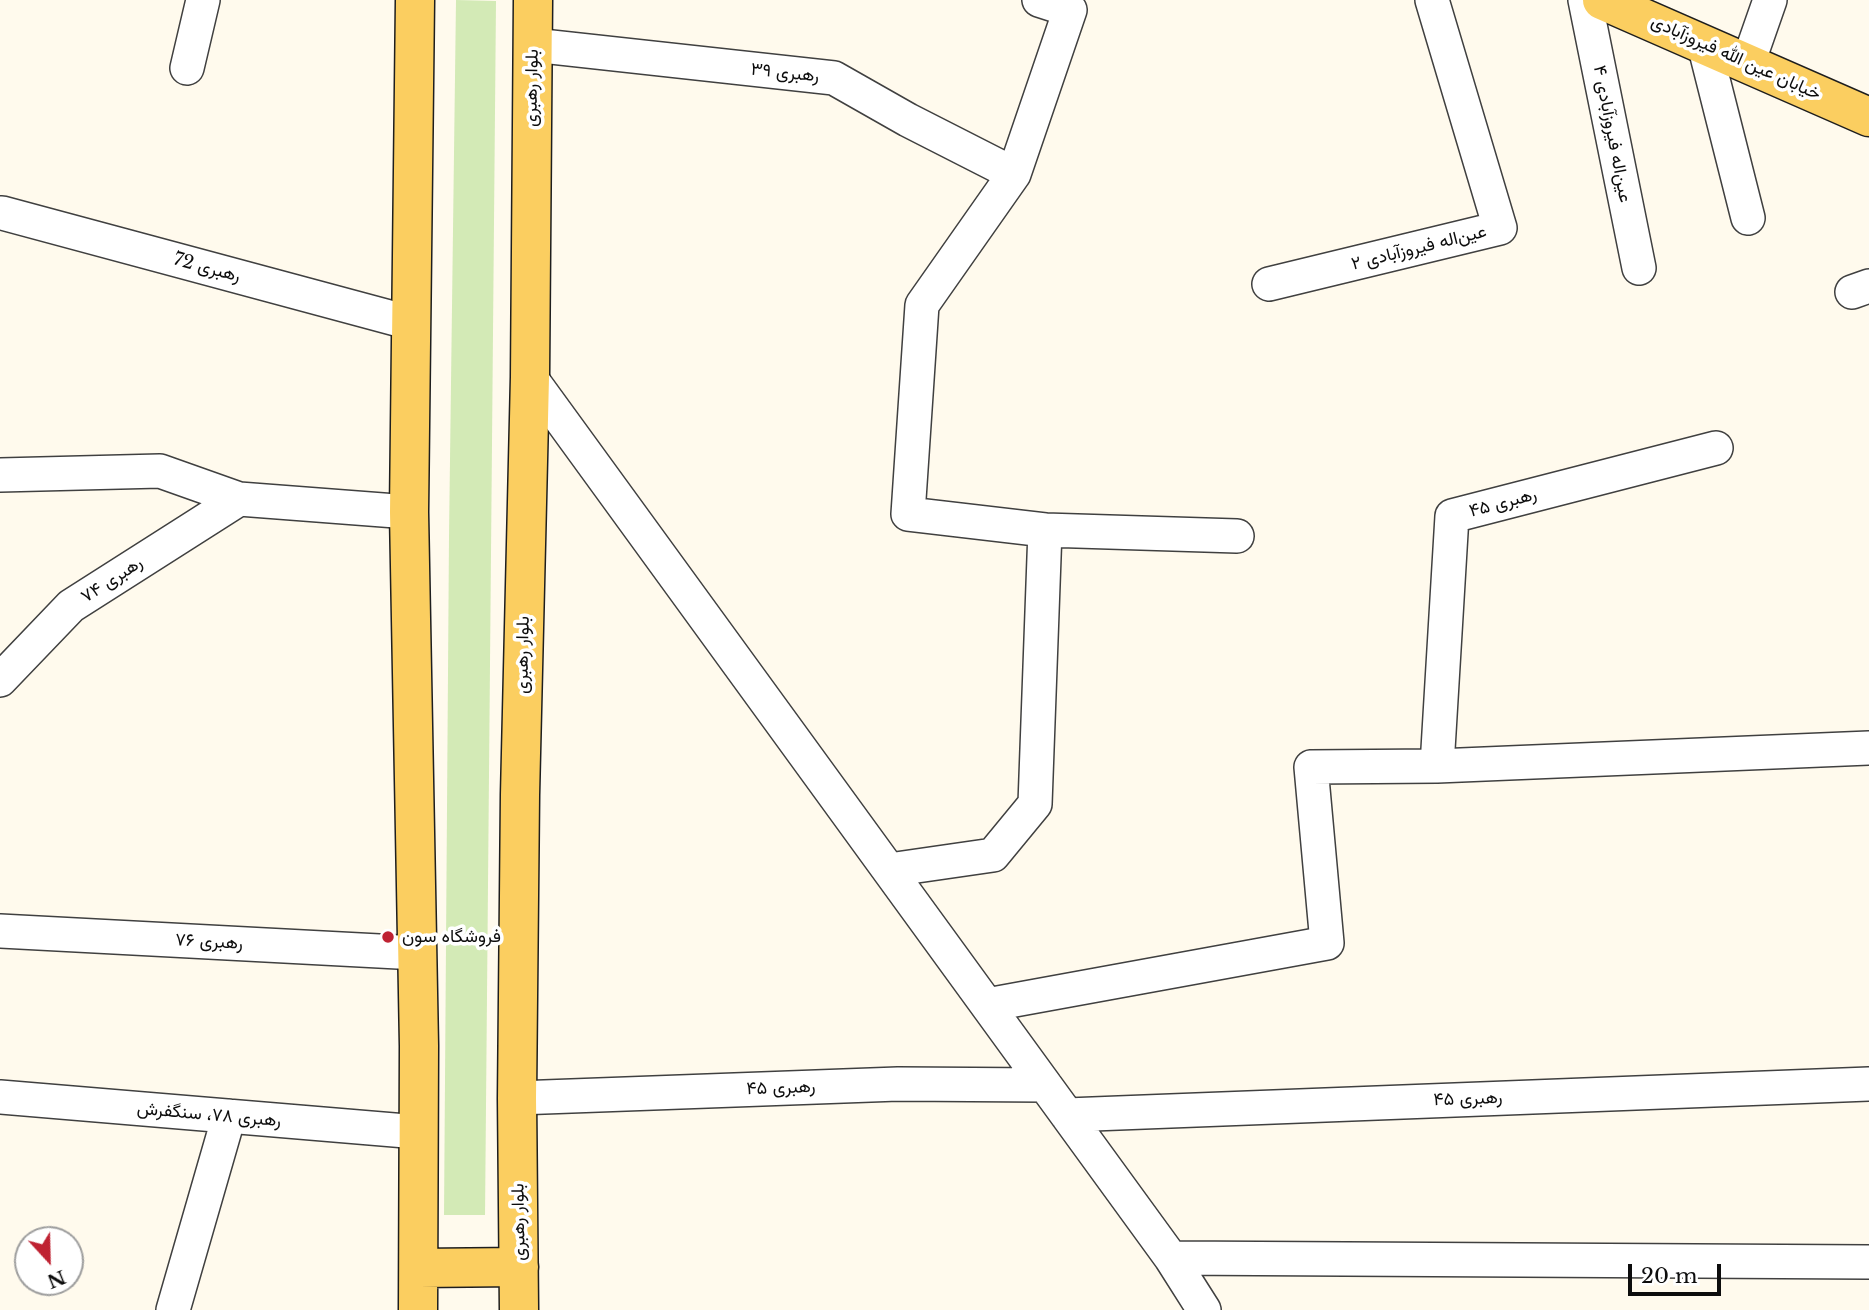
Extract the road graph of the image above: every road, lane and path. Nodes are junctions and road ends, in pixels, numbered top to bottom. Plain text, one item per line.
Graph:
1 (203, 0) edge
2 (415, 0) edge
3 (533, 0) edge
4 (1039, 0) edge
5 (1432, 0) edge
6 (1585, 0) edge
7 (1602, 0) edge
8 (1770, 0) edge
9 (1704, 44) junction
10 (533, 45) junction
11 (1748, 63) junction
12 (187, 68) dead end
13 (1869, 117) edge
14 (1014, 174) junction
15 (2, 213) dead end
16 (1748, 218) dead end
17 (1639, 268) dead end
18 (1269, 284) dead end
19 (411, 323) junction
20 (530, 377) junction
21 (1716, 448) dead end
22 (0, 475) edge
23 (239, 499) junction
24 (409, 512) junction
25 (1045, 530) junction
26 (1237, 536) dead end
27 (0, 680) edge
28 (1869, 748) edge
29 (1437, 766) junction
30 (889, 870) junction
31 (0, 931) edge
32 (417, 953) junction
33 (987, 1005) junction
34 (1869, 1084) edge
35 (1045, 1085) junction
36 (0, 1097) edge
37 (517, 1098) junction
38 (1067, 1115) junction
39 (229, 1116) junction
40 (418, 1132) junction
41 (1171, 1258) junction
42 (1869, 1262) edge
43 (519, 1267) junction
44 (419, 1268) junction
45 (173, 1310) edge
46 (418, 1310) edge
47 (519, 1310) edge
48 (1204, 1310) edge

1 - 12 street
2 - 19 main road
3 - 10 main road, بلوار رهبری
4 - 14 street
5 - 18 street, عین‌اله فیروزآبادی ۲
6 - 17 street, عین‌اله فیروزآبادی ۴
7 - 9 main road, خیابان عین الله فیروزآبادی
8 - 11 street
9 - 11 main road, خیابان عین الله فیروزآبادی
9 - 16 street
10 - 14 street, رهبری ۳۹
10 - 20 main road, بلوار رهبری
11 - 13 main road, خیابان عین الله فیروزآبادی
14 - 25 street
15 - 19 street, رهبری 72
19 - 24 main road
20 - 30 street
20 - 37 main road, بلوار رهبری
21 - 29 street, رهبری ۴۵
22 - 23 street
23 - 24 street
23 - 27 street, رهبری ۷۴
24 - 32 main road
25 - 26 street
25 - 30 street
28 - 29 street
29 - 33 street
30 - 33 street
31 - 32 street, رهبری ۷۶
32 - 40 main road
33 - 35 street
34 - 38 street, رهبری ۴۵
35 - 37 street, رهبری ۴۵
35 - 38 street
36 - 39 street, رهبری ۷۸، سنگفرش
37 - 43 main road, بلوار رهبری
38 - 41 street
39 - 40 street, رهبری ۷۸، سنگفرش
39 - 45 street
40 - 44 main road
41 - 42 street
41 - 48 street
43 - 44 main road
43 - 47 main road, بلوار رهبری
44 - 46 main road

